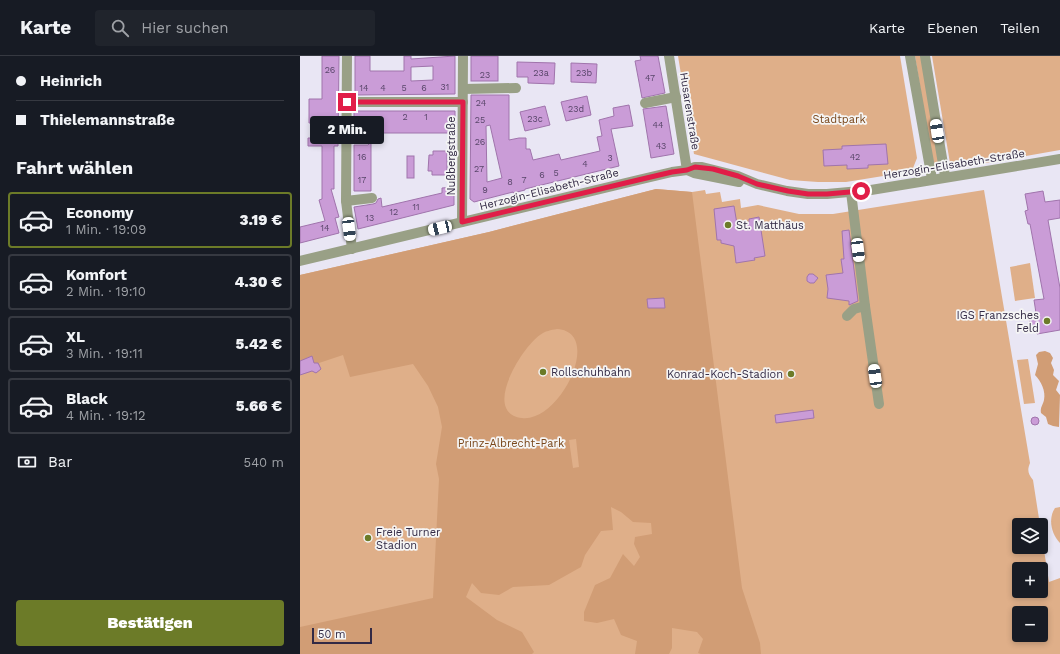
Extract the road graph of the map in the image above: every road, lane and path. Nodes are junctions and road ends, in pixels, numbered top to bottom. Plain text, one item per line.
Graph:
1 (347, 56) edge
2 (463, 56) edge
3 (669, 56) edge
4 (910, 56) edge
5 (925, 56) edge
6 (516, 88) dead end
7 (463, 89) junction
8 (676, 97) junction
9 (347, 102) junction
10 (463, 102) junction
11 (645, 103) dead end
12 (346, 138) junction
13 (365, 139) dead end
14 (1060, 159) edge
15 (687, 170) junction
16 (945, 176) junction
17 (932, 179) junction
18 (851, 192) junction
19 (372, 198) dead end
20 (346, 201) junction
21 (462, 222) junction
22 (352, 249) junction
23 (300, 261) edge
24 (865, 306) junction
25 (847, 316) dead end
26 (879, 404) dead end

1 - 9 street
2 - 7 street, Nußbergstraße
3 - 8 street, Husarenstraße
4 - 17 street
5 - 16 street
6 - 7 street
7 - 10 street, Nußbergstraße
8 - 11 street
8 - 15 street, Husarenstraße
9 - 10 street
9 - 12 street
10 - 21 street, Nußbergstraße
12 - 13 street
12 - 20 street
14 - 16 street, Herzogin-Elisabeth-Straße
15 - 18 street, Herzogin-Elisabeth-Straße
15 - 21 street, Herzogin-Elisabeth-Straße
16 - 17 street, Herzogin-Elisabeth-Straße
17 - 18 street, Herzogin-Elisabeth-Straße
18 - 24 street
19 - 20 street
20 - 22 street
21 - 22 street, Herzogin-Elisabeth-Straße
22 - 23 street, Herzogin-Elisabeth-Straße
24 - 25 street
24 - 26 street

